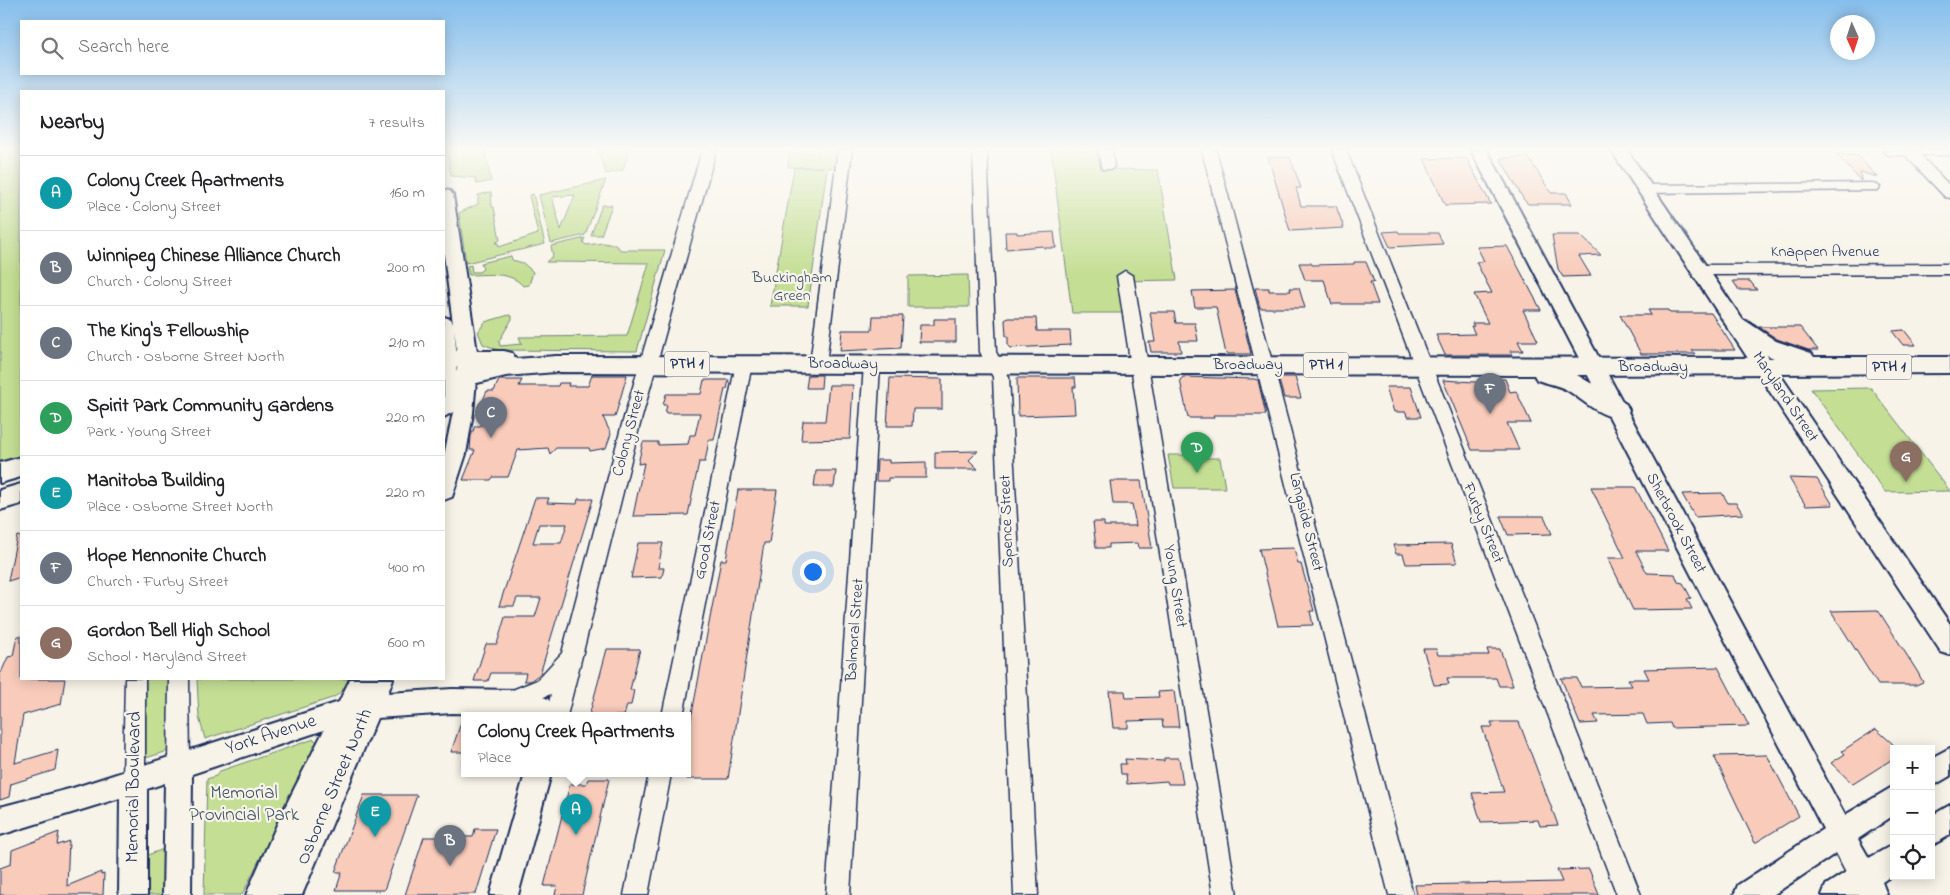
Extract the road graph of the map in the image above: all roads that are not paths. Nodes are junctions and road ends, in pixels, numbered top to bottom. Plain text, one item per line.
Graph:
1 (696, 192) edge
2 (840, 192) edge
3 (982, 192) edge
4 (1220, 192) edge
5 (1355, 192) edge
6 (1501, 192) edge
7 (1648, 192) edge
8 (445, 214) edge
9 (1950, 269) edge
10 (1700, 270) junction
11 (1125, 276) dead end
12 (1738, 327) junction
13 (445, 329) edge
14 (648, 364) junction
15 (744, 364) junction
16 (818, 364) junction
17 (872, 365) junction
18 (995, 365) junction
19 (1139, 365) junction
20 (1266, 365) junction
21 (1422, 366) junction
22 (1513, 366) junction
23 (1764, 366) junction
24 (1594, 367) junction
25 (1837, 367) junction
26 (1947, 367) edge
27 (453, 369) edge
28 (445, 405) edge
29 (1617, 410) junction
30 (20, 467) edge
31 (0, 473) edge
32 (445, 487) edge
33 (20, 494) edge
34 (0, 500) edge
35 (1950, 644) edge
36 (571, 653) junction
37 (135, 680) edge
38 (179, 680) edge
39 (363, 680) edge
40 (380, 680) edge
41 (508, 702) junction
42 (359, 708) junction
43 (542, 712) edge
44 (557, 712) edge
45 (673, 712) edge
46 (1950, 762) edge
47 (179, 766) junction
48 (1935, 771) edge
49 (537, 777) edge
50 (659, 777) edge
51 (134, 781) junction
52 (1890, 802) edge
53 (1950, 819) edge
54 (0, 821) edge
55 (1935, 829) edge
56 (1840, 834) junction
57 (1890, 862) edge
58 (1868, 886) edge
59 (133, 895) edge
60 (177, 895) edge
61 (260, 895) edge
62 (288, 895) edge
63 (504, 895) edge
64 (636, 895) edge
65 (838, 895) edge
66 (1026, 895) edge
67 (1226, 895) edge
68 (1401, 895) edge
69 (1629, 895) edge
70 (1748, 895) edge
71 (1836, 895) edge

1 - 14 street, Colony Street
2 - 16 street
3 - 18 street, Spence Street
4 - 20 street, Langside Street
5 - 21 street, Furby Street
6 - 24 main road, Sherbrook Street
7 - 10 main road, Maryland Street
8 - 27 main road
9 - 10 street, Knappen Avenue
10 - 12 main road, Maryland Street
11 - 19 street, Young Street
12 - 23 main road, Maryland Street
12 - 25 highway
13 - 27 main road
14 - 15 highway, Broadway / PTH 1
14 - 27 highway, Broadway / PTH 1
14 - 36 street, Colony Street
15 - 16 highway, Broadway / PTH 1
15 - 45 street, Good Street
16 - 17 highway, Broadway / PTH 1
17 - 18 highway, Broadway / PTH 1
17 - 65 street, Balmoral Street
18 - 19 highway, Broadway / PTH 1
18 - 66 street, Spence Street
19 - 20 highway, Broadway / PTH 1
19 - 67 street, Young Street
20 - 21 highway, Broadway / PTH 1
20 - 68 street, Langside Street
21 - 22 highway, Broadway / PTH 1
21 - 69 street, Furby Street
22 - 24 highway, Broadway / PTH 1
22 - 29 highway
23 - 24 highway, Broadway / PTH 1
23 - 25 highway, Broadway / PTH 1
23 - 35 main road, Maryland Street
24 - 29 main road, Sherbrook Street
25 - 26 highway, Broadway / PTH 1
27 - 28 main road
27 - 32 main road
29 - 56 main road, Sherbrook Street
30 - 31 highway
33 - 34 highway
36 - 41 street
36 - 44 street, Colony Street
37 - 51 street, Memorial Boulevard
38 - 47 street
39 - 42 main road, Osborne Street North
40 - 42 main road, Osborne Street North
41 - 42 main road, York Avenue
41 - 43 main road, York Avenue
42 - 47 main road, York Avenue
42 - 61 main road, Osborne Street North
42 - 62 main road, Osborne Street North
46 - 48 main road
47 - 51 main road, York Avenue
47 - 60 main road
49 - 63 main road
50 - 64 street
51 - 54 main road, York Avenue
51 - 59 main road, Memorial Boulevard
52 - 56 main road
53 - 55 main road
56 - 58 main road, Sherbrook Street
56 - 70 main road
57 - 58 main road
58 - 71 main road

